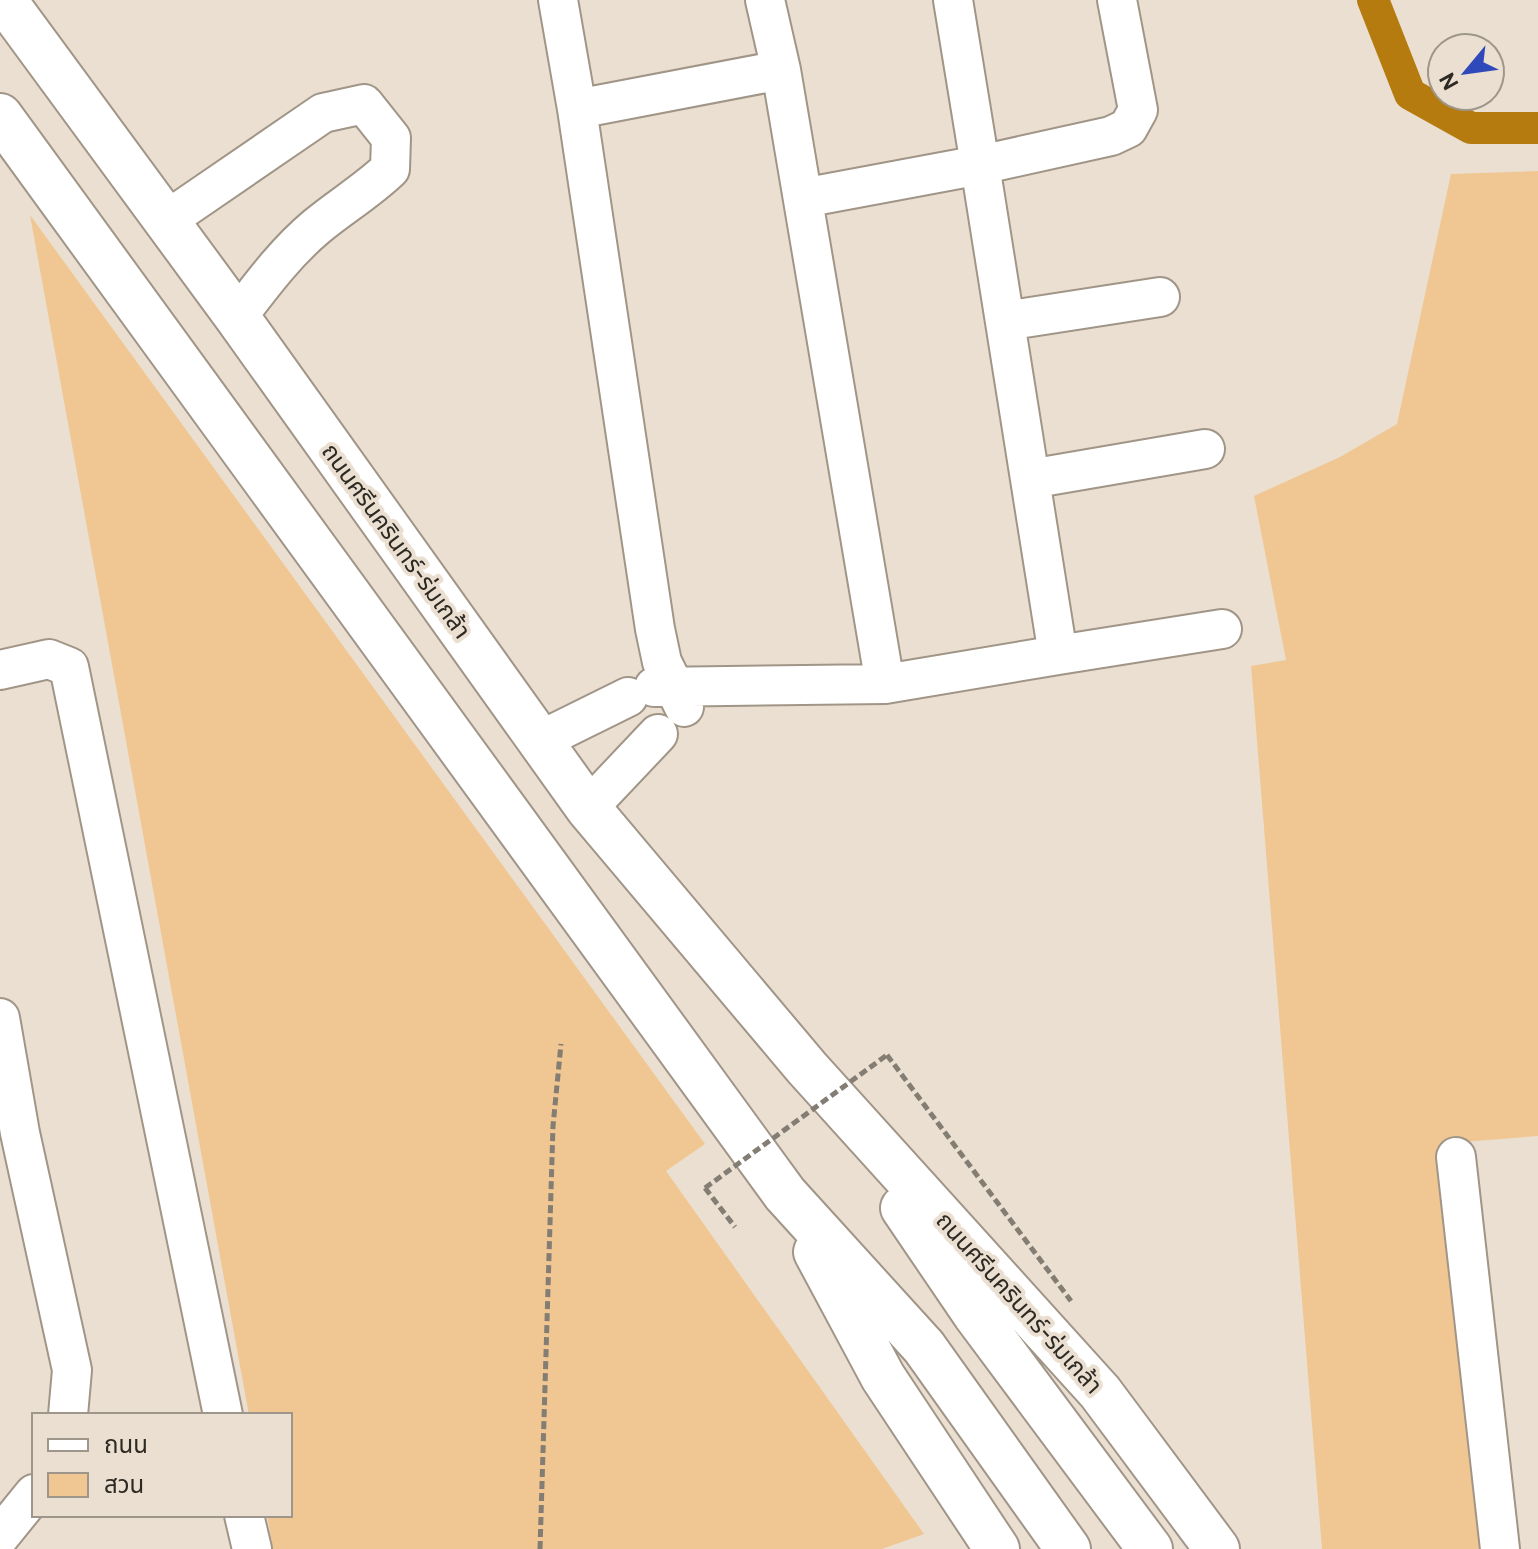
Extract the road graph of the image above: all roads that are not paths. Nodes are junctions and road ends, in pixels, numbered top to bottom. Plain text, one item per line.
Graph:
1 (4, 0) edge
2 (558, 0) edge
3 (765, 0) edge
4 (953, 0) edge
5 (1117, 0) edge
6 (781, 70) junction
7 (577, 109) junction
8 (7, 141) edge
9 (980, 165) junction
10 (803, 198) junction
11 (164, 222) junction
12 (1160, 297) dead end
13 (237, 317) junction
14 (1005, 321) junction
15 (1205, 449) dead end
16 (1030, 479) junction
17 (1222, 629) dead end
18 (1058, 655) junction
19 (0, 670) edge
20 (885, 684) junction
21 (669, 703) junction
22 (539, 741) junction
23 (588, 808) junction
24 (0, 1018) edge
25 (807, 1068) junction
26 (1456, 1157) dead end
27 (785, 1194) junction
28 (68, 1413) edge
29 (223, 1413) edge
30 (32, 1496) edge
31 (244, 1517) edge
32 (0, 1536) edge
33 (252, 1549) edge
34 (997, 1549) edge
35 (1068, 1549) edge
36 (1150, 1549) edge
37 (1217, 1549) edge
38 (1500, 1549) edge

1 - 11 main road, ถนนศรีนครินทร์-ร่มเกล้า
2 - 7 street
3 - 6 street
4 - 9 street
5 - 9 street
6 - 7 street
6 - 10 street
7 - 21 street
8 - 27 main road
9 - 10 street
9 - 14 street
10 - 20 street
11 - 13 main road, ถนนศรีนครินทร์-ร่มเกล้า
11 - 13 street
12 - 14 street
13 - 22 main road, ถนนศรีนครินทร์-ร่มเกล้า
14 - 16 street
15 - 16 street
16 - 18 street
17 - 18 street
18 - 20 street
19 - 29 street
20 - 21 street
21 - 22 street
21 - 23 street
22 - 23 main road, ถนนศรีนครินทร์-ร่มเกล้า
23 - 25 main road, ถนนศรีนครินทร์-ร่มเกล้า
24 - 28 street
25 - 36 main road, ถนนศรีนครินทร์-ร่มเกล้า
25 - 37 main road, ถนนศรีนครินทร์-ร่มเกล้า
26 - 38 street
27 - 34 main road
27 - 35 main road
30 - 32 street
31 - 33 street

